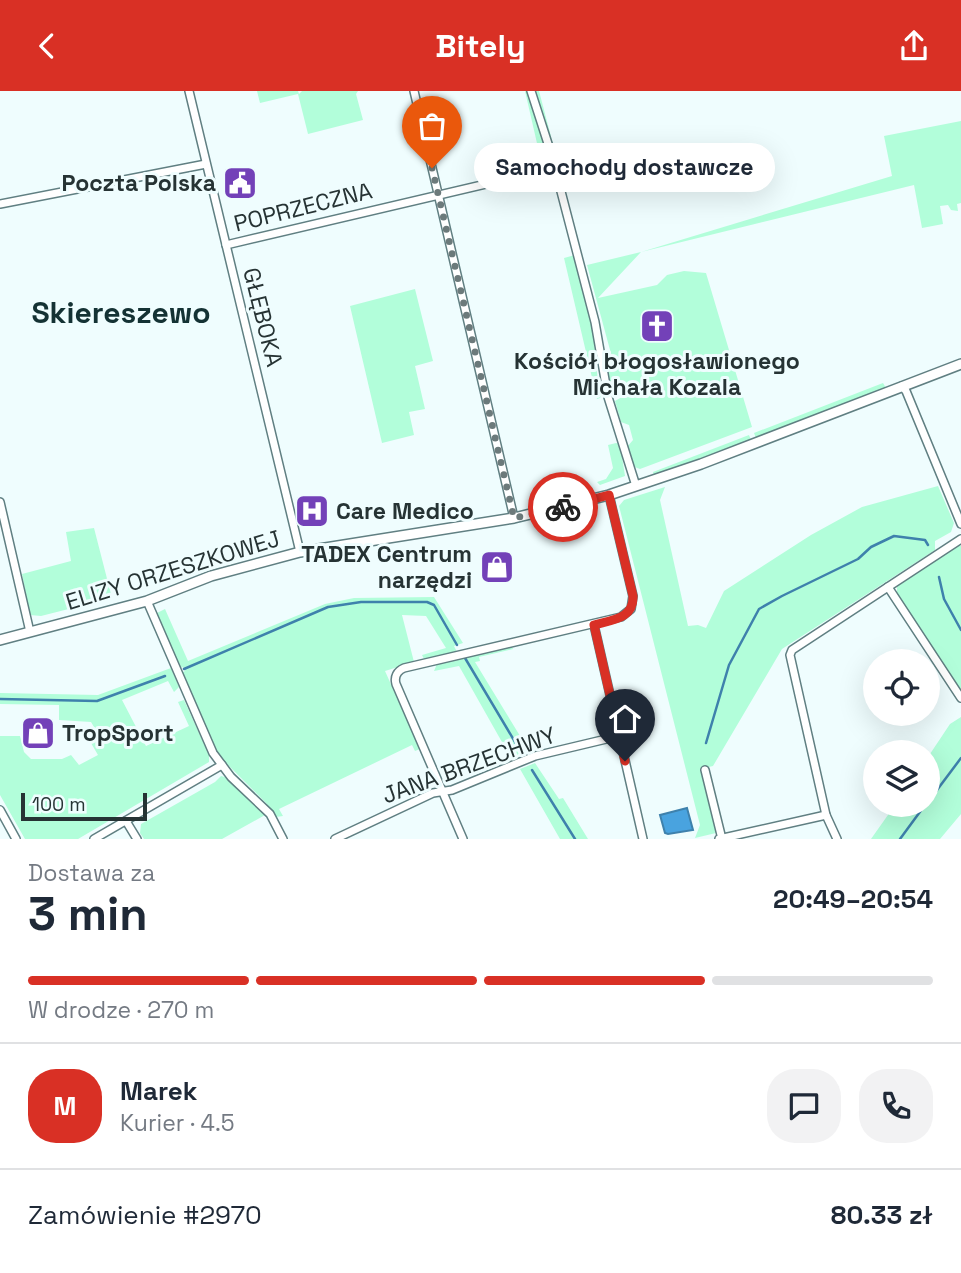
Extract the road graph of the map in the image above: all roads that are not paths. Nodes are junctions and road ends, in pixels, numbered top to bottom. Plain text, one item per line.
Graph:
1 (189, 91) edge
2 (414, 91) edge
3 (531, 91) edge
4 (206, 164) junction
5 (554, 167) junction
6 (438, 194) junction
7 (0, 204) edge
8 (226, 245) junction
9 (961, 364) edge
10 (902, 386) junction
11 (636, 486) junction
12 (609, 495) junction
13 (0, 502) edge
14 (514, 518) junction
15 (961, 524) edge
16 (961, 539) edge
17 (10, 544) junction
18 (0, 546) edge
19 (300, 552) junction
20 (888, 587) junction
21 (147, 601) junction
22 (594, 625) junction
23 (30, 632) junction
24 (0, 641) edge
25 (961, 698) edge
26 (619, 736) junction
27 (222, 765) junction
28 (705, 770) dead end
29 (442, 792) junction
30 (0, 810) edge
31 (826, 815) junction
32 (126, 821) junction
33 (16, 839) edge
34 (94, 839) edge
35 (136, 839) edge
36 (283, 839) edge
37 (335, 839) edge
38 (463, 839) edge
39 (643, 839) edge
40 (721, 839) edge
41 (837, 839) edge

1 - 4 street, GŁĘBOKA
2 - 6 street
3 - 5 street
4 - 7 street
4 - 8 street, GŁĘBOKA
5 - 6 street, POPRZECZNA
5 - 11 street
6 - 8 street, POPRZECZNA
6 - 14 street
8 - 19 street, GŁĘBOKA
9 - 10 street, ELIZY ORZESZKOWEJ
10 - 11 street, ELIZY ORZESZKOWEJ
10 - 15 street
11 - 12 street, ELIZY ORZESZKOWEJ
12 - 14 street, ELIZY ORZESZKOWEJ
12 - 22 street
13 - 17 street
14 - 19 street, ELIZY ORZESZKOWEJ
16 - 20 street
17 - 18 street
17 - 23 street
19 - 21 street, ELIZY ORZESZKOWEJ
20 - 25 street
20 - 31 street
21 - 23 street, ELIZY ORZESZKOWEJ
21 - 27 street
22 - 26 street
22 - 29 street
23 - 24 street, ELIZY ORZESZKOWEJ
26 - 29 street, JANA BRZECHWY
26 - 39 street
27 - 32 street
27 - 36 street
28 - 40 street
29 - 37 street, JANA BRZECHWY
29 - 38 street
30 - 33 street
31 - 40 street
31 - 41 street
32 - 34 street
32 - 35 street

